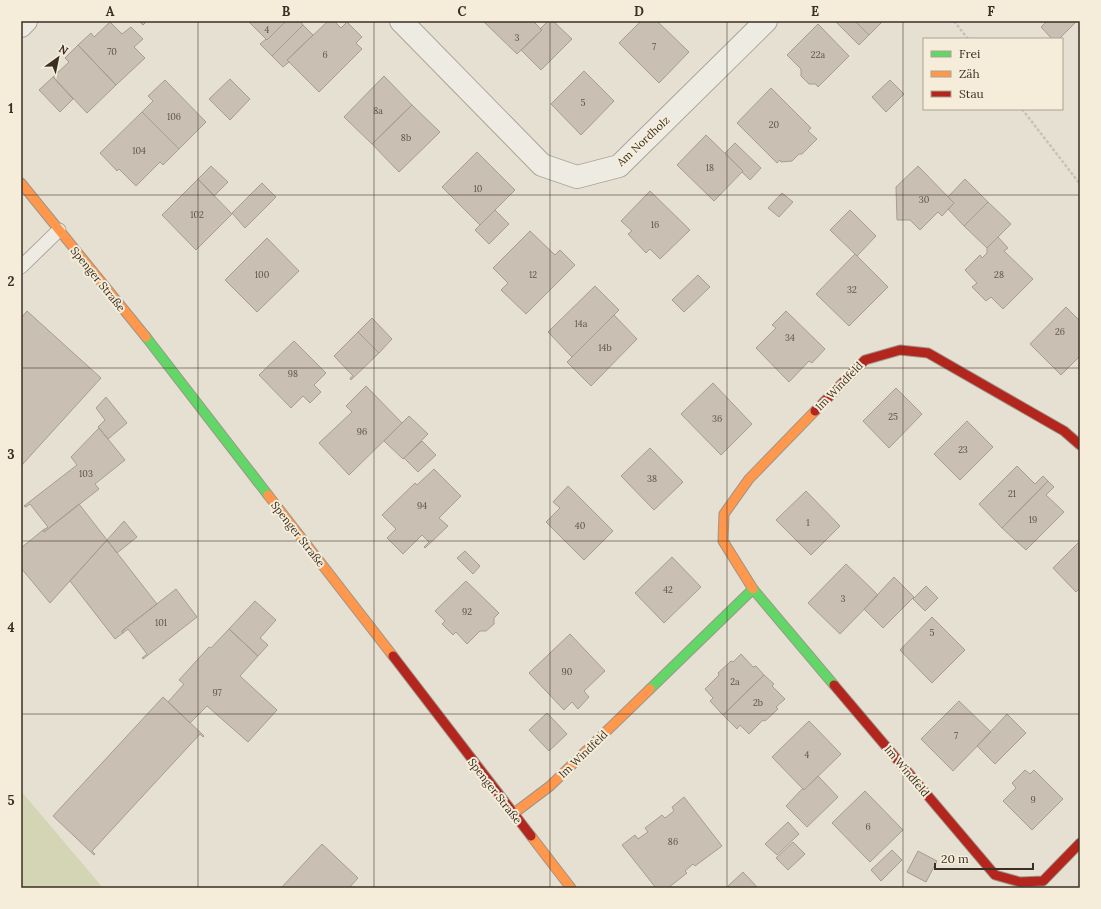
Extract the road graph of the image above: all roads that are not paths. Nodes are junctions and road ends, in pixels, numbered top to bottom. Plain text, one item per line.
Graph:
1 (26, 21) edge
2 (401, 21) edge
3 (766, 21) edge
4 (21, 26) edge
5 (21, 183) edge
6 (59, 230) junction
7 (21, 267) edge
8 (1080, 445) edge
9 (753, 589) junction
10 (513, 814) junction
11 (1080, 843) edge
12 (571, 888) edge

1 - 4 street
2 - 3 street, Am Nordholz
5 - 6 street, Spenger Straße
6 - 7 lane
6 - 10 street, Spenger Straße
8 - 9 street, Im Windfeld
9 - 10 street, Im Windfeld
9 - 11 street, Im Windfeld
10 - 12 street, Spenger Straße

